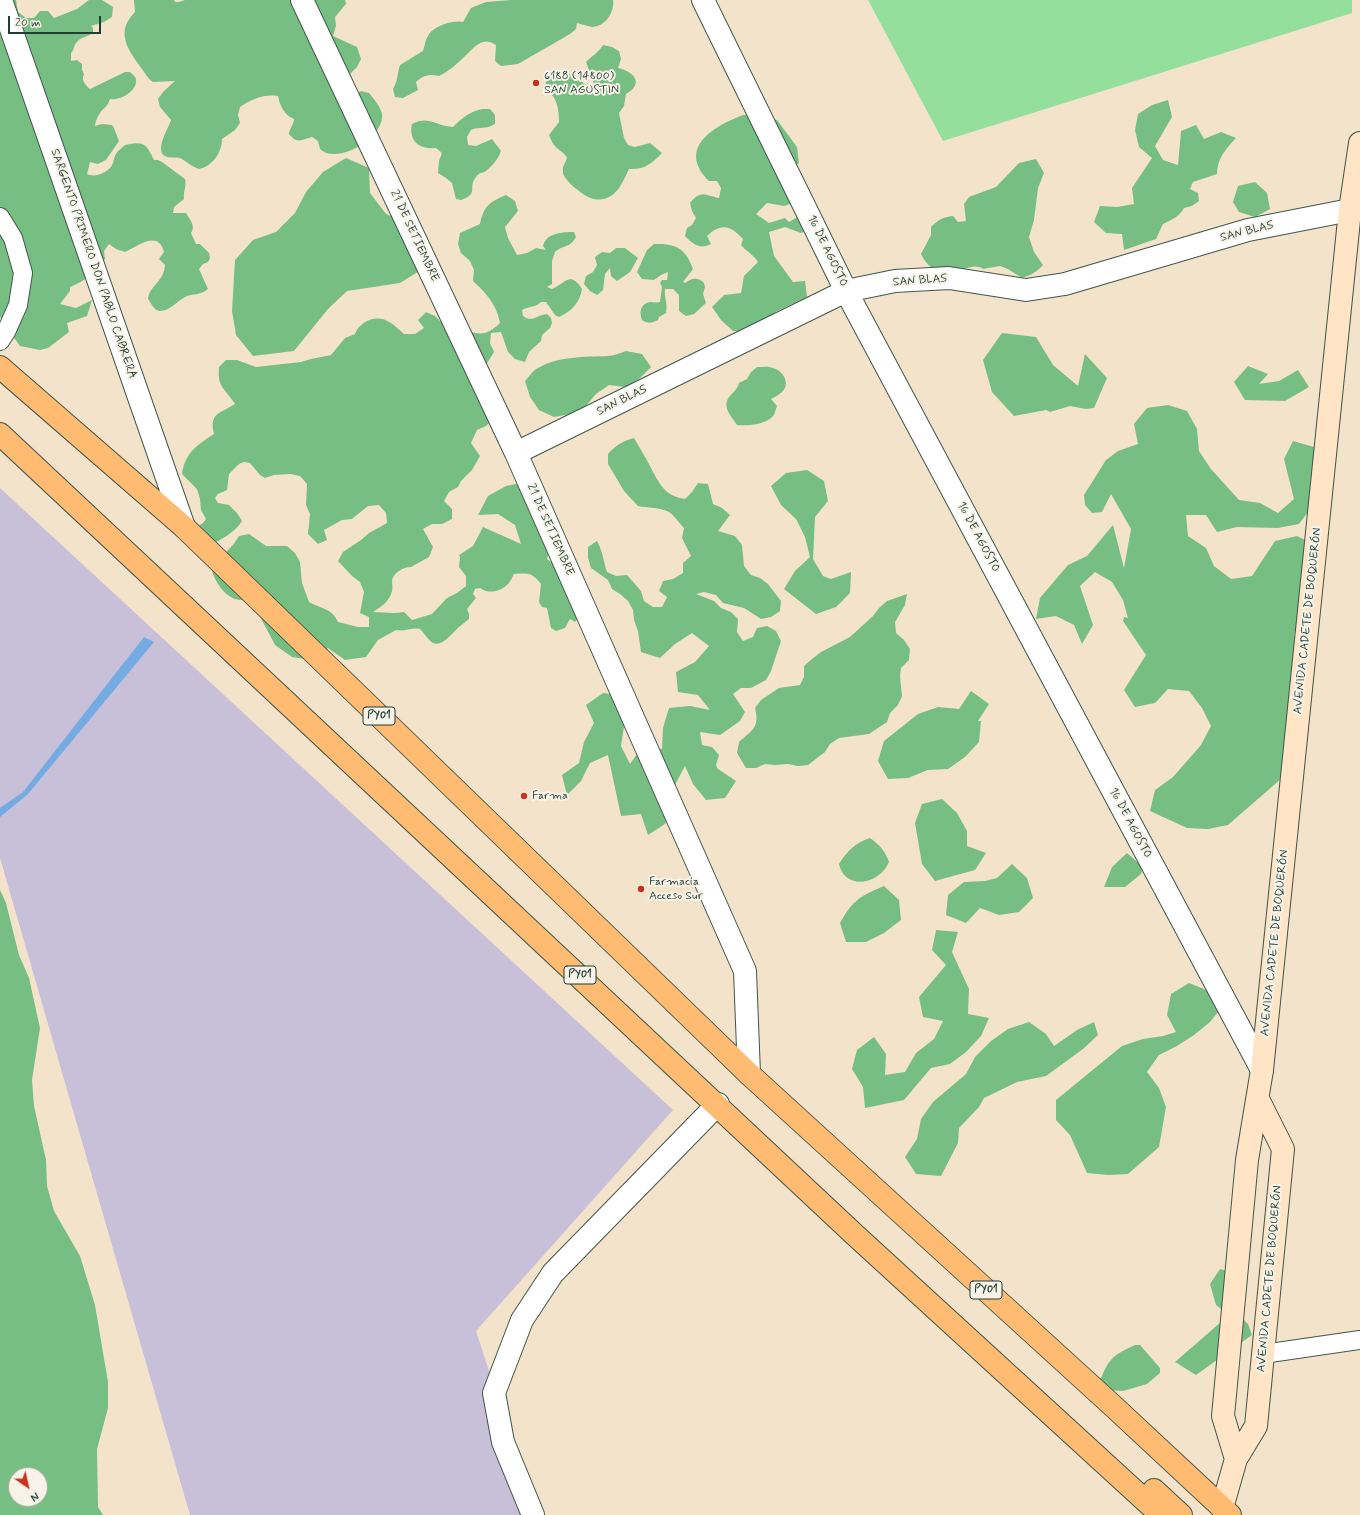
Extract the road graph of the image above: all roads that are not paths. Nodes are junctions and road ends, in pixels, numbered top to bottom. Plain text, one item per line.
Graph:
1 (1, 0) edge
2 (302, 0) edge
3 (703, 0) edge
4 (1360, 143) edge
5 (1350, 210) junction
6 (0, 218) edge
7 (846, 291) junction
8 (0, 341) edge
9 (0, 367) edge
10 (0, 434) edge
11 (516, 453) junction
12 (184, 527) junction
13 (1262, 1070) junction
14 (749, 1074) junction
15 (1258, 1099) junction
16 (718, 1104) junction
17 (856, 1235) junction
18 (1360, 1340) edge
19 (1263, 1354) junction
20 (1236, 1459) junction
21 (1222, 1513) edge
22 (533, 1515) edge
23 (1161, 1515) edge
24 (1181, 1515) edge

1 - 12 street, SARGENTO PRIMERO DON PABLO CABRERA
2 - 11 street, 21 DE SETIEMBRE
3 - 7 street, 16 DE AGOSTO
4 - 5 main road, AVENIDA CADETE DE BOQUERÓN
5 - 7 street, SAN BLAS
5 - 13 main road, AVENIDA CADETE DE BOQUERÓN
6 - 8 lane
7 - 11 street, SAN BLAS
7 - 13 street, 16 DE AGOSTO
9 - 12 highway, PY01
10 - 16 highway, PY01
11 - 14 street, 21 DE SETIEMBRE
12 - 14 highway, PY01
13 - 15 main road, AVENIDA CADETE DE BOQUERÓN
14 - 21 highway, PY01
15 - 19 main road, AVENIDA CADETE DE BOQUERÓN
15 - 20 main road, AVENIDA CADETE DE BOQUERÓN
16 - 17 highway, PY01
16 - 22 street
17 - 23 highway, PY01
17 - 24 highway
18 - 19 lane
19 - 20 main road, AVENIDA CADETE DE BOQUERÓN
20 - 21 main road, AVENIDA CADETE DE BOQUERÓN

